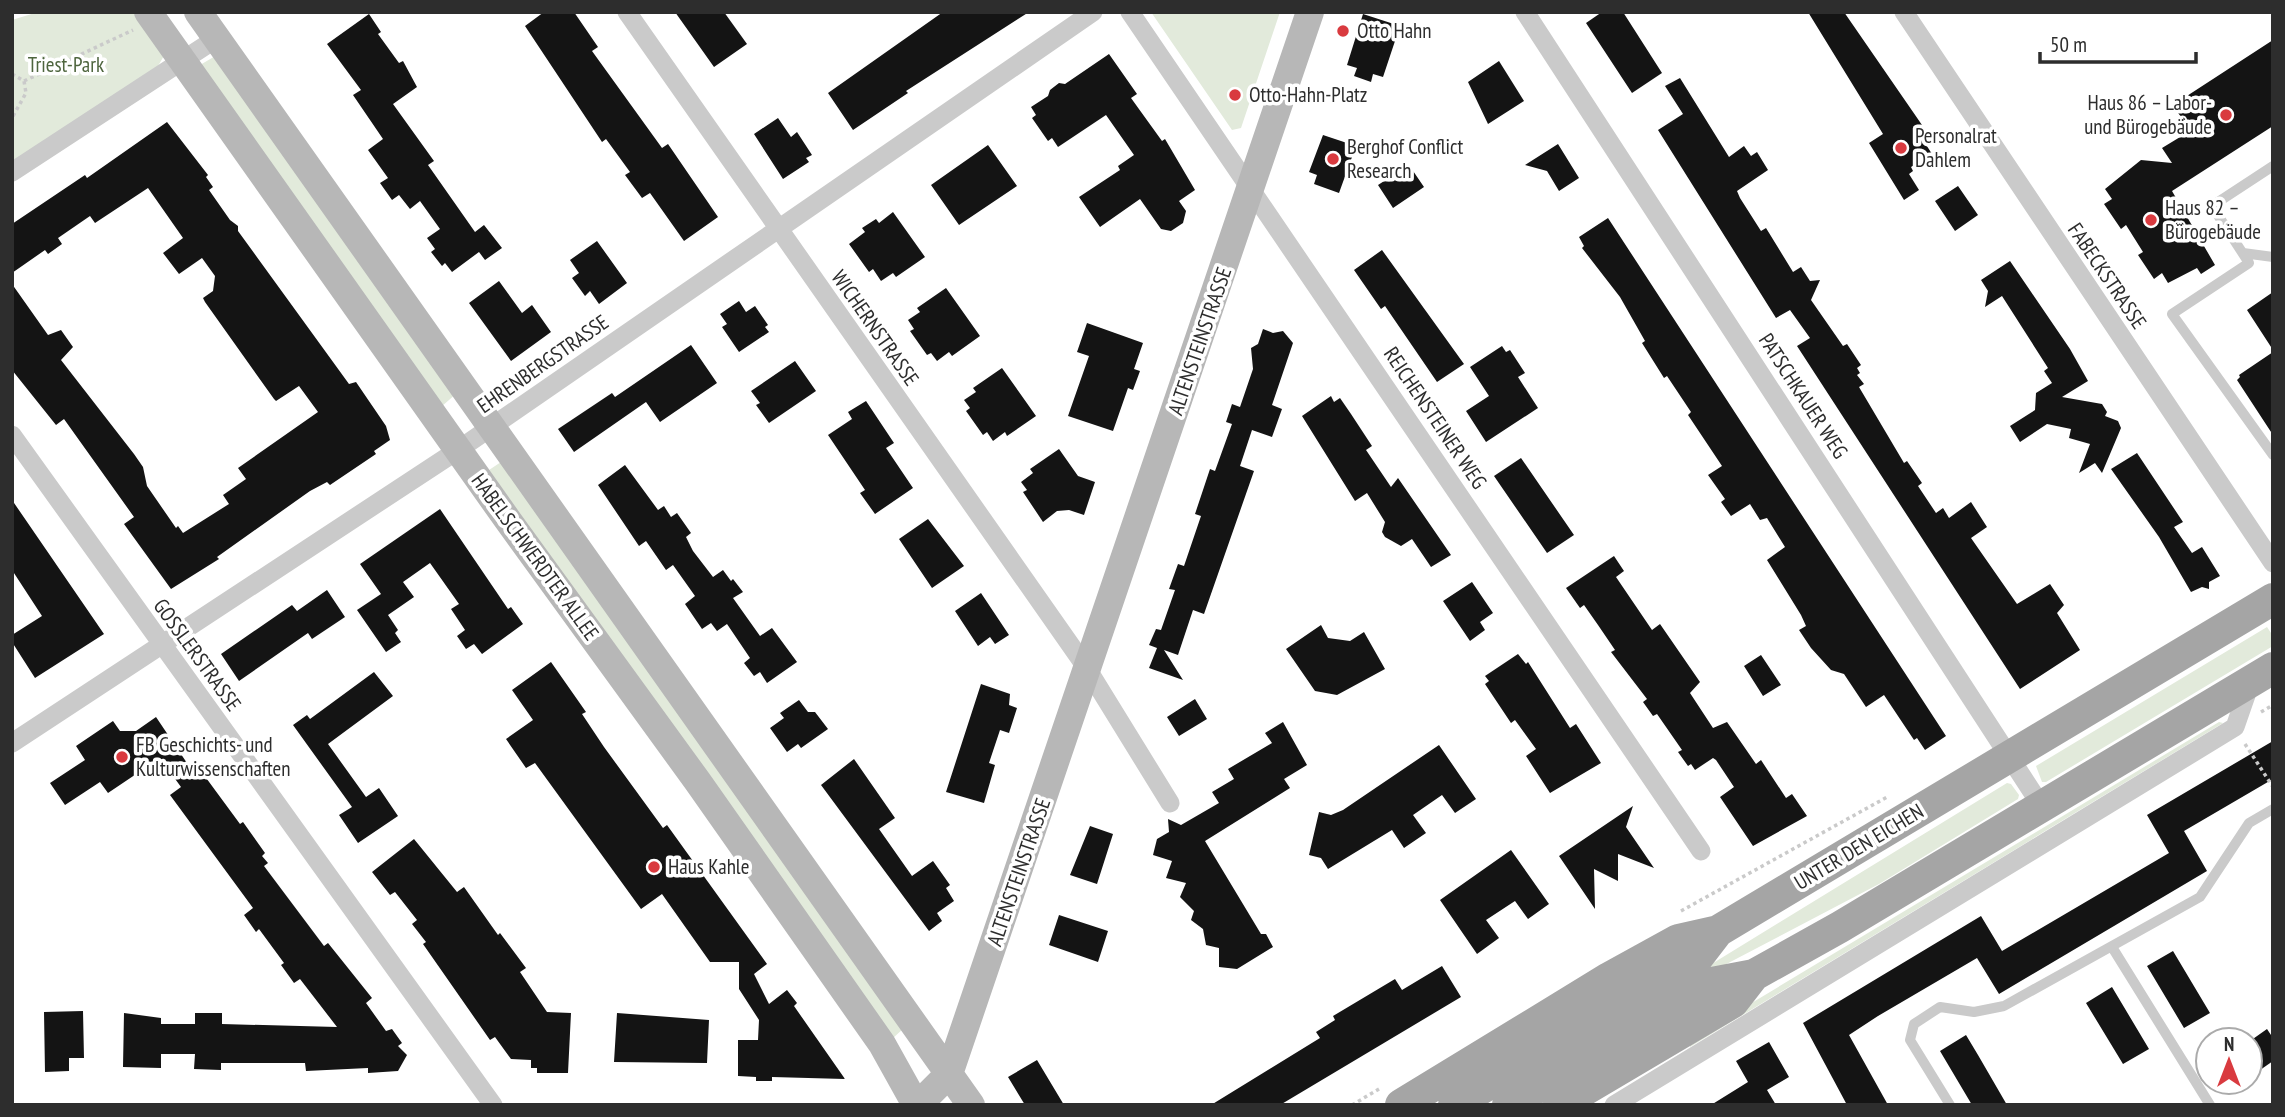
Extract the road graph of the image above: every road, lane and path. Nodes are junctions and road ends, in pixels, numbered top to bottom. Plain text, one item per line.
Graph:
1 (198, 12) edge
2 (627, 12) edge
3 (1093, 12) edge
4 (1130, 12) edge
5 (1310, 12) edge
6 (1525, 12) edge
7 (1905, 12) edge
8 (141, 21) edge
9 (217, 38) junction
10 (183, 60) junction
11 (12, 74) edge
12 (24, 81) junction
13 (12, 118) edge
14 (2273, 166) edge
15 (12, 172) edge
16 (1252, 189) junction
17 (778, 229) junction
18 (2243, 253) junction
19 (2273, 257) edge
20 (493, 427) junction
21 (12, 435) edge
22 (458, 450) junction
23 (2273, 455) edge
24 (2273, 563) edge
25 (2273, 599) edge
26 (160, 643) junction
27 (1088, 670) junction
28 (2262, 675) edge
29 (2242, 740) dead end
30 (12, 743) edge
31 (2011, 758) junction
32 (2273, 787) edge
33 (1170, 803) dead end
34 (2042, 807) junction
35 (2273, 809) edge
36 (1701, 851) dead end
37 (1718, 931) junction
38 (2112, 947) junction
39 (1754, 975) junction
40 (1681, 1048) junction
41 (949, 1074) junction
42 (493, 1105) edge
43 (917, 1105) edge
44 (971, 1105) edge
45 (1401, 1105) edge
46 (1454, 1105) edge
47 (1508, 1105) edge
48 (1559, 1105) edge
49 (1614, 1105) edge
50 (1950, 1105) edge
51 (2210, 1105) edge

1 - 9 main road, HABELSCHWERDTER ALLEE
2 - 17 street, WICHERNSTRASSE
3 - 17 street, EHRENBERGSTRASSE
4 - 16 street, REICHENSTEINER WEG
5 - 16 main road, ALTENSTEINSTRASSE
6 - 31 street, PATSCHKAUER WEG
7 - 24 street, FABECKSTRASSE
8 - 10 main road, HABELSCHWERDTER ALLEE
8 - 12 path
9 - 10 street
9 - 20 main road, HABELSCHWERDTER ALLEE
10 - 15 street
10 - 22 main road, HABELSCHWERDTER ALLEE
11 - 12 path
12 - 13 path
14 - 18 lane
16 - 27 main road, ALTENSTEINSTRASSE
16 - 36 street, REICHENSTEINER WEG
17 - 20 street, EHRENBERGSTRASSE
17 - 27 street, WICHERNSTRASSE
18 - 19 lane
18 - 23 lane
20 - 22 street, EHRENBERGSTRASSE
20 - 41 main road, HABELSCHWERDTER ALLEE
21 - 26 street, GOSSLERSTRASSE
22 - 26 street, EHRENBERGSTRASSE
22 - 43 main road, HABELSCHWERDTER ALLEE
25 - 31 main road, UNTER DEN EICHEN
26 - 30 street, EHRENBERGSTRASSE
26 - 42 street, GOSSLERSTRASSE
27 - 33 street
27 - 41 main road, ALTENSTEINSTRASSE
28 - 34 main road
28 - 40 street
29 - 32 path
31 - 34 street, PATSCHKAUER WEG
31 - 37 main road, UNTER DEN EICHEN
34 - 39 main road
35 - 38 lane
37 - 45 main road
37 - 46 main road, UNTER DEN EICHEN
38 - 50 lane
38 - 51 lane
39 - 40 main road
39 - 47 main road
40 - 48 main road
40 - 49 street
41 - 43 main road, HABELSCHWERDTER ALLEE
41 - 44 main road, HABELSCHWERDTER ALLEE

